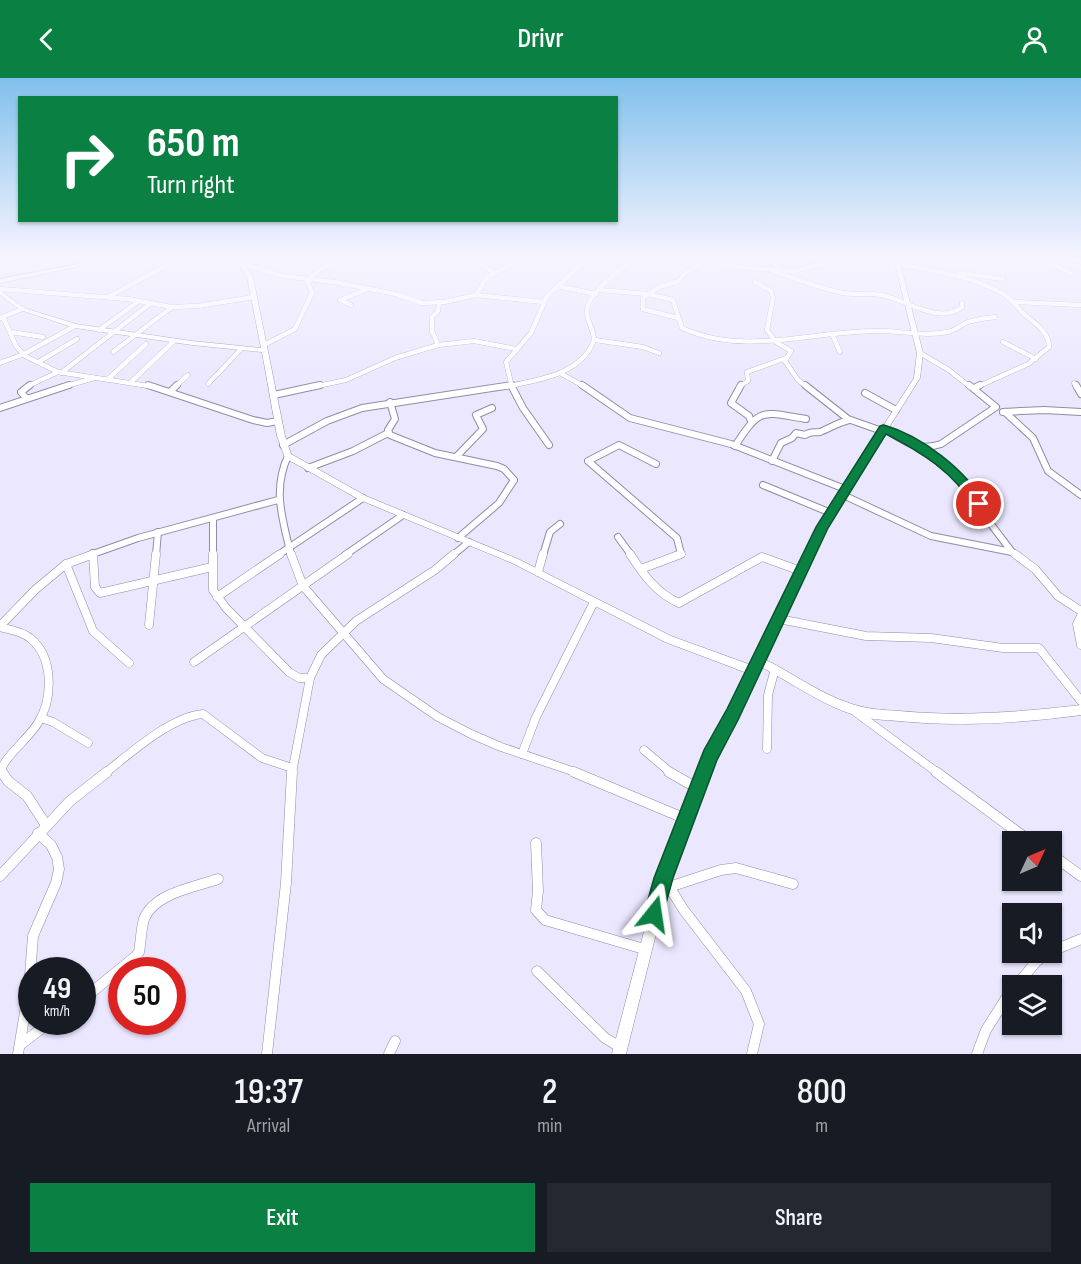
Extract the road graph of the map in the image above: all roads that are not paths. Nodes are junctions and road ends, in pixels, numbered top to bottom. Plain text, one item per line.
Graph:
1 (139, 301) edge
2 (13, 302) edge
3 (142, 302) edge
4 (226, 302) edge
5 (255, 302) edge
6 (308, 302) edge
7 (343, 302) edge
8 (418, 302) edge
9 (446, 302) edge
10 (540, 302) edge
11 (544, 302) joint
12 (590, 302) edge
13 (643, 302) edge
14 (673, 302) edge
15 (772, 302) edge
16 (902, 302) edge
17 (1015, 302) joint
18 (151, 303) junction
19 (439, 303) junction
20 (907, 303) junction
21 (962, 303) dead end
22 (351, 305) dead end
23 (1081, 305) edge
24 (172, 307) junction
25 (22, 309) junction
26 (2, 317) edge
27 (995, 317) dead end
28 (678, 318) junction
29 (75, 326) junction
30 (99, 330) junction
31 (11, 332) junction
32 (112, 332) junction
33 (132, 335) junction
34 (916, 335) junction
35 (832, 336) junction
36 (43, 337) dead end
37 (77, 339) dead end
38 (595, 340) junction
39 (174, 341) junction
40 (776, 342) junction
41 (1004, 342) dead end
42 (146, 344) dead end
43 (438, 345) junction
44 (264, 347) junction
45 (241, 349) junction
46 (516, 349) junction
47 (113, 352) dead end
48 (840, 352) dead end
49 (920, 352) junction
50 (659, 353) dead end
51 (24, 354) junction
52 (786, 358) junction
53 (1036, 359) junction
54 (40, 362) junction
55 (0, 363) edge
56 (60, 373) junction
57 (560, 373) junction
58 (188, 375) dead end
59 (97, 377) junction
60 (108, 379) junction
61 (131, 382) junction
62 (1074, 383) dead end
63 (208, 384) dead end
64 (511, 385) junction
65 (974, 388) junction
66 (170, 392) junction
67 (865, 393) dead end
68 (1081, 394) edge
69 (274, 395) junction
70 (26, 398) junction
71 (390, 402) junction
72 (2, 406) edge
73 (996, 407) junction
74 (492, 408) dead end
75 (896, 411) junction
76 (1005, 412) junction
77 (1081, 412) edge
78 (806, 419) dead end
79 (751, 420) junction
80 (849, 420) junction
81 (278, 421) junction
82 (883, 429) junction
83 (388, 433) junction
84 (549, 444) dead end
85 (283, 445) junction
86 (735, 446) junction
87 (921, 448) junction
88 (288, 456) junction
89 (457, 456) junction
90 (772, 461) junction
91 (656, 464) dead end
92 (309, 468) junction
93 (763, 485) dead end
94 (843, 492) junction
95 (1081, 495) edge
96 (363, 498) junction
97 (278, 500) junction
98 (831, 513) junction
99 (403, 515) junction
100 (213, 519) junction
101 (560, 524) dead end
102 (158, 532) junction
103 (618, 537) dead end
104 (458, 538) junction
105 (469, 542) junction
106 (288, 547) junction
107 (1012, 552) junction
108 (93, 554) junction
109 (66, 564) junction
110 (212, 567) junction
111 (641, 569) junction
112 (801, 571) junction
113 (538, 572) junction
114 (151, 581) junction
115 (303, 586) junction
116 (217, 597) junction
117 (594, 602) junction
118 (1081, 611) edge
119 (1081, 616) edge
120 (778, 618) junction
121 (149, 625) dead end
122 (0, 626) edge
123 (244, 627) junction
124 (342, 633) junction
125 (1081, 645) edge
126 (194, 662) dead end
127 (129, 663) dead end
128 (755, 665) junction
129 (775, 669) junction
130 (310, 678) junction
131 (1081, 701) edge
132 (852, 710) junction
133 (1081, 710) edge
134 (40, 718) junction
135 (88, 743) dead end
136 (767, 749) dead end
137 (644, 750) dead end
138 (522, 754) junction
139 (292, 768) junction
140 (697, 788) junction
141 (686, 819) junction
142 (46, 825) junction
143 (1016, 831) edge
144 (38, 833) junction
145 (536, 843) dead end
146 (1062, 862) edge
147 (0, 876) edge
148 (1081, 876) edge
149 (218, 879) dead end
150 (667, 883) junction
151 (793, 884) dead end
152 (1081, 939) edge
153 (1062, 947) edge
154 (644, 949) junction
155 (1035, 963) edge
156 (537, 971) dead end
157 (1025, 975) edge
158 (96, 989) edge
159 (1002, 1005) edge
160 (35, 1035) edge
161 (395, 1041) dead end
162 (19, 1049) edge
163 (619, 1051) edge
164 (267, 1054) edge
165 (389, 1054) edge
166 (752, 1054) edge
167 (977, 1054) edge

1 - 30 street
2 - 25 main road
3 - 18 street
4 - 24 street
5 - 44 main road
6 - 44 street
7 - 22 street
8 - 19 street
9 - 19 street
10 - 11 street
11 - 46 street
12 - 38 street
13 - 28 street
14 - 28 street
15 - 40 street
16 - 20 street
17 - 23 street
17 - 53 street
18 - 24 street
18 - 32 street
19 - 43 street
20 - 21 street
20 - 34 main road
24 - 33 street
25 - 26 street
25 - 29 main road
26 - 31 street
27 - 34 street
28 - 40 street
29 - 30 main road
29 - 51 street
30 - 32 main road
31 - 36 street
31 - 51 street
32 - 33 main road
32 - 56 street
33 - 39 main road
33 - 47 street
34 - 35 street
34 - 49 main road
35 - 40 street
35 - 48 street
37 - 54 street
38 - 50 street
38 - 57 street
39 - 45 main road
39 - 61 street
40 - 52 street
41 - 53 street
42 - 60 street
43 - 46 street
43 - 69 street
44 - 45 main road
44 - 69 main road
45 - 63 street
46 - 64 street
49 - 65 street
49 - 75 main road
51 - 54 street
51 - 55 street
52 - 79 street
52 - 80 street
53 - 65 street
54 - 56 street
56 - 59 street
56 - 70 street
57 - 64 street
57 - 86 street
58 - 66 street
59 - 60 street
59 - 70 street
60 - 61 street
61 - 66 street
62 - 68 street
64 - 71 street
64 - 84 street
65 - 73 street
66 - 81 street
67 - 75 street
69 - 81 main road
70 - 72 street
71 - 83 street
71 - 85 street
73 - 76 street
73 - 87 street
74 - 89 street
75 - 82 main road
76 - 77 street
76 - 95 street
78 - 79 street
79 - 86 street
80 - 82 street
80 - 90 street
81 - 85 main road
82 - 87 street
82 - 94 main road
83 - 89 street
83 - 92 street
85 - 88 main road
86 - 90 street
87 - 107 street
88 - 92 main road
88 - 97 street
89 - 104 street
90 - 94 street
91 - 111 street
92 - 96 main road
93 - 98 street
94 - 98 main road
94 - 107 street
96 - 99 main road
96 - 106 street
97 - 100 street
97 - 106 street
98 - 112 main road
99 - 104 main road
99 - 115 street
100 - 102 street
100 - 110 street
101 - 113 street
102 - 108 street
102 - 114 street
103 - 111 street
104 - 105 main road
105 - 113 main road
105 - 124 street
106 - 115 street
106 - 116 street
107 - 118 street
108 - 109 street
108 - 114 street
109 - 122 street
109 - 127 street
110 - 114 street
110 - 116 street
111 - 112 street
112 - 120 main road
113 - 117 main road
114 - 121 street
115 - 123 street
115 - 124 street
116 - 123 street
117 - 128 main road
117 - 138 street
119 - 125 street
120 - 128 main road
120 - 131 street
122 - 134 street
123 - 126 street
123 - 130 street
124 - 130 street
124 - 138 street
128 - 129 main road
128 - 140 main road
129 - 132 main road
129 - 136 street
130 - 139 street
132 - 133 main road
132 - 143 street
134 - 135 street
134 - 142 street
137 - 140 street
138 - 141 street
139 - 142 street
139 - 164 street
140 - 141 main road
141 - 150 main road
142 - 144 street
144 - 147 street
144 - 162 street
145 - 154 street
146 - 148 street
149 - 158 street
150 - 151 street
150 - 154 main road
150 - 166 street
152 - 153 street
154 - 163 main road
155 - 157 street
156 - 163 street
159 - 167 street
160 - 162 street
161 - 165 street

